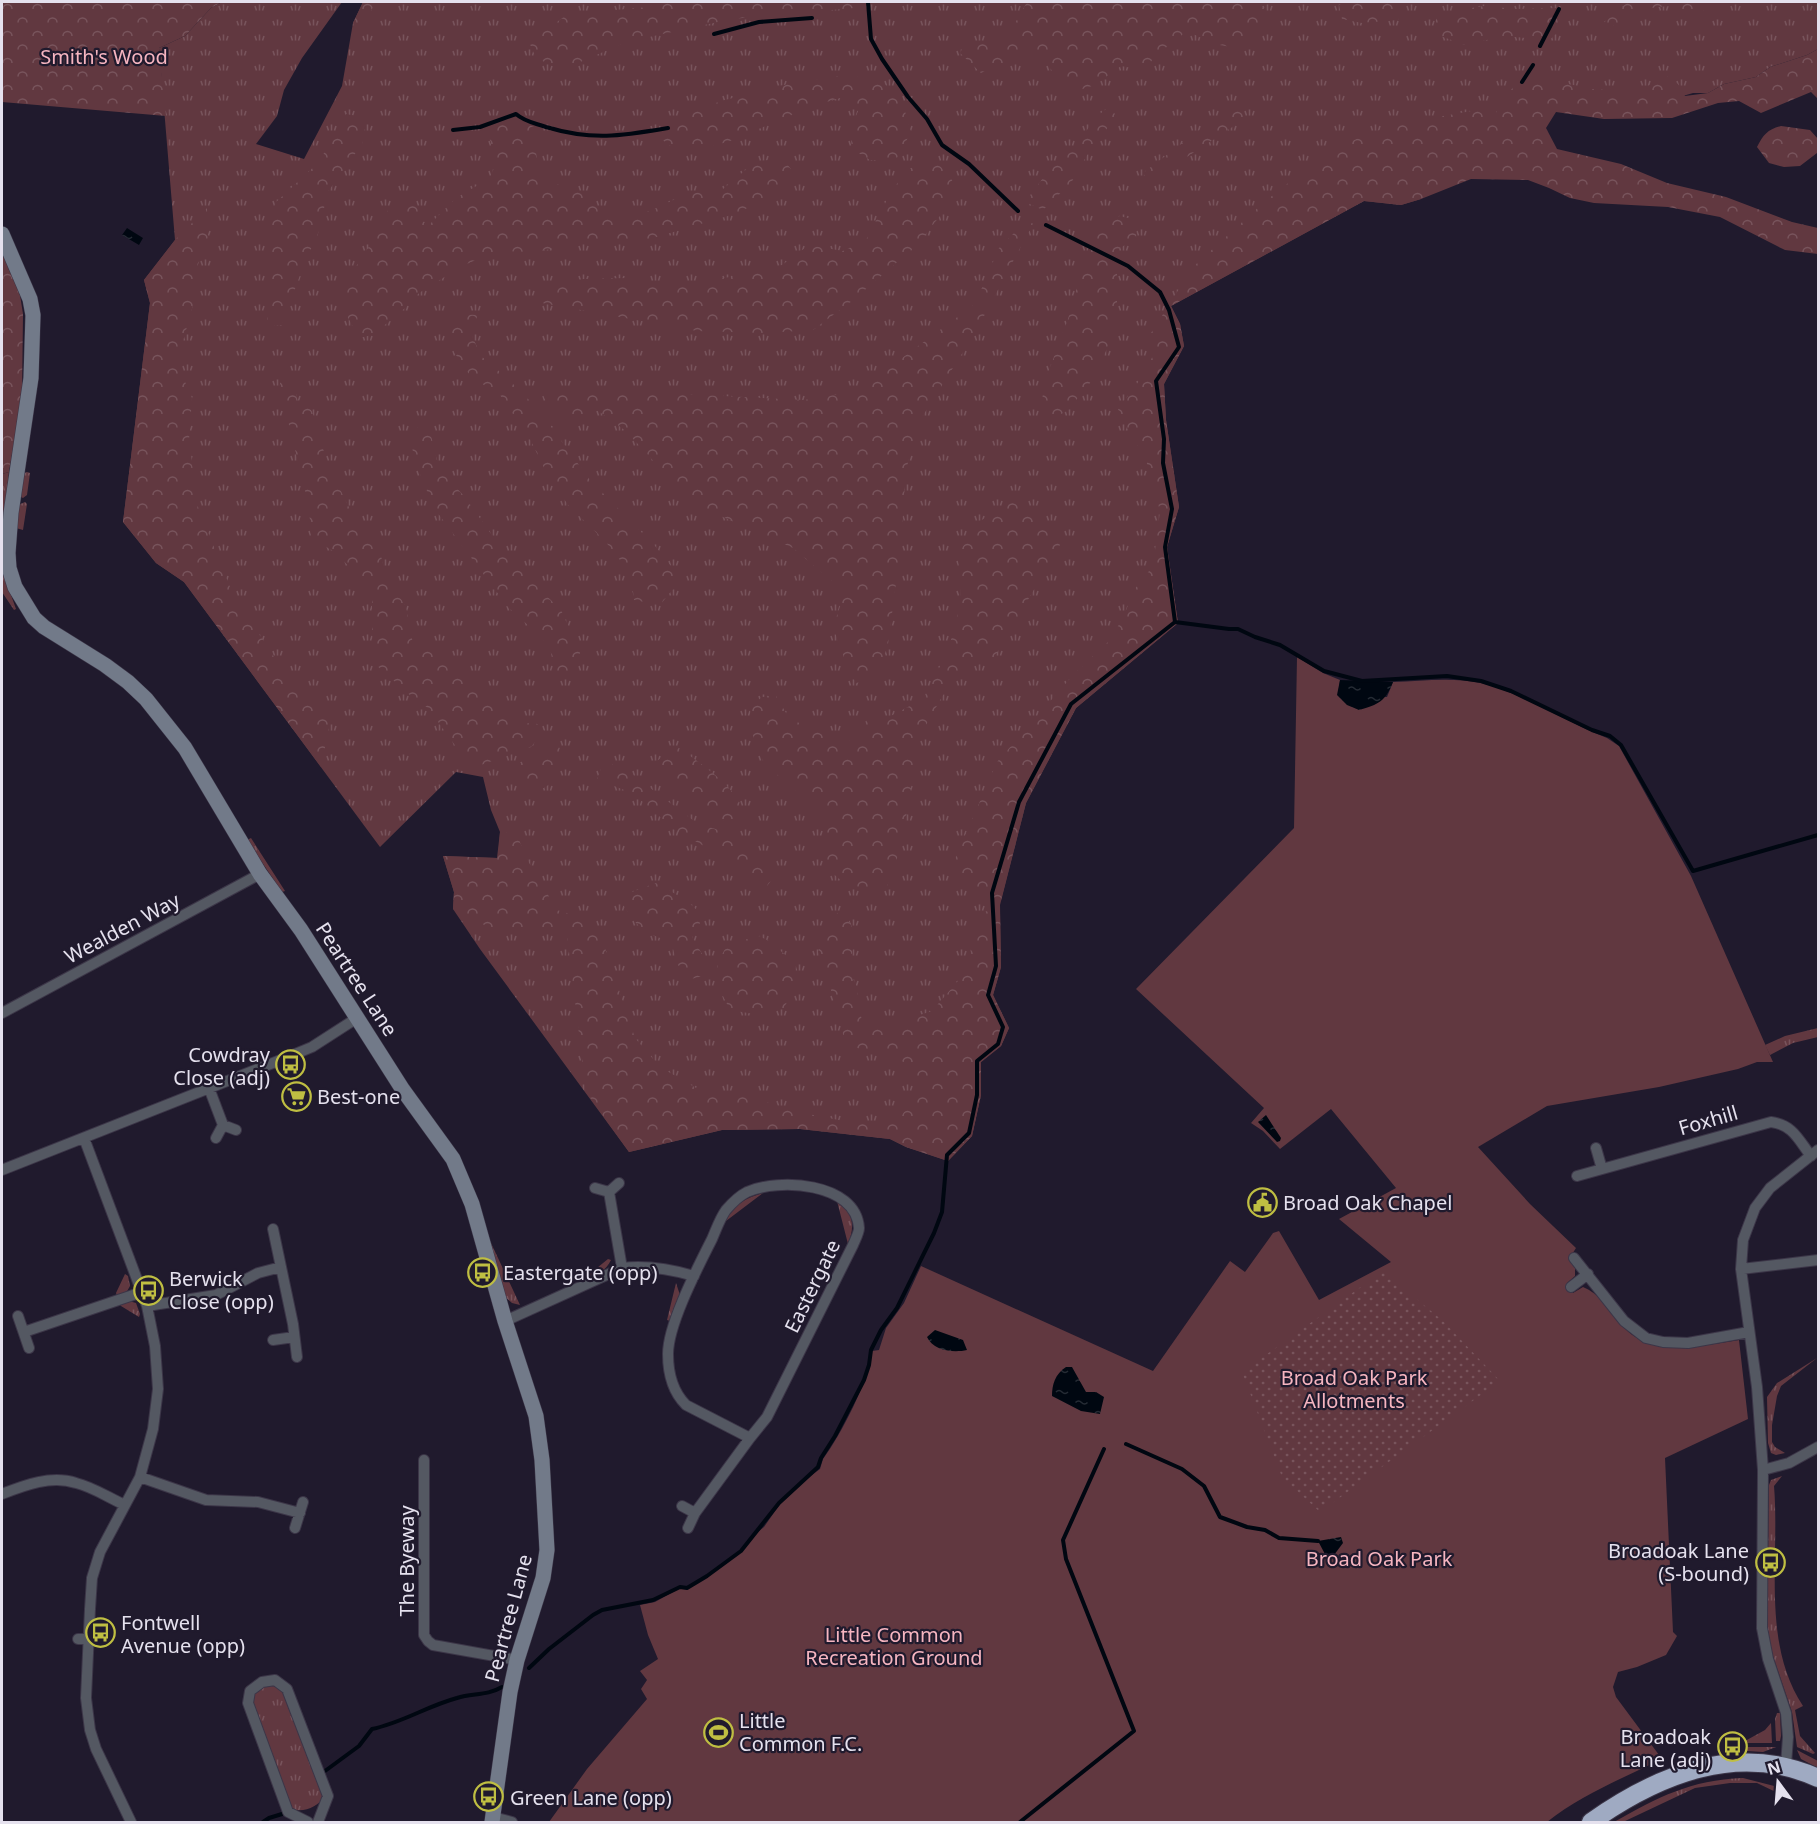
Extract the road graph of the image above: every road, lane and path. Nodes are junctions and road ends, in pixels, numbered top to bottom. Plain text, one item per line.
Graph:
1 (2, 234) edge
2 (5, 554) edge
3 (260, 874) junction
4 (2, 1013) edge
5 (357, 1018) junction
6 (209, 1088) junction
7 (222, 1125) junction
8 (236, 1130) dead end
9 (84, 1138) junction
10 (216, 1138) dead end
11 (1596, 1148) dead end
12 (1815, 1153) edge
13 (1602, 1168) junction
14 (2, 1170) edge
15 (1577, 1176) dead end
16 (619, 1183) dead end
17 (595, 1188) dead end
18 (609, 1192) junction
19 (273, 1229) dead end
20 (1575, 1258) dead end
21 (1818, 1260) edge
22 (281, 1267) junction
23 (622, 1268) junction
24 (1741, 1269) junction
25 (1588, 1274) junction
26 (694, 1276) junction
27 (1571, 1287) dead end
28 (142, 1292) junction
29 (147, 1306) junction
30 (18, 1316) dead end
31 (505, 1321) junction
32 (24, 1332) junction
33 (1749, 1332) junction
34 (294, 1337) junction
35 (273, 1340) dead end
36 (29, 1348) dead end
37 (297, 1357) dead end
38 (750, 1438) junction
39 (1818, 1447) edge
40 (424, 1460) dead end
41 (1763, 1470) junction
42 (140, 1477) junction
43 (2, 1494) edge
44 (303, 1502) dead end
45 (125, 1505) junction
46 (682, 1506) dead end
47 (695, 1513) junction
48 (300, 1514) junction
49 (295, 1528) dead end
50 (688, 1528) dead end
51 (517, 1660) junction
52 (1786, 1766) junction
53 (1818, 1778) edge
54 (493, 1820) edge
55 (131, 1822) edge
56 (308, 1822) edge
57 (318, 1822) edge
58 (512, 1822) edge
59 (1591, 1822) edge

1 - 2 street, Peartree Lane
2 - 3 street, Peartree Lane
3 - 4 street, Wealden Way
3 - 5 street, Peartree Lane
5 - 6 street
5 - 31 street, Peartree Lane
6 - 7 street
6 - 9 street
7 - 8 street
7 - 10 street
9 - 14 street
9 - 28 street
11 - 13 street
12 - 13 street, Foxhill
12 - 24 street
13 - 15 street, Foxhill
16 - 18 street
17 - 18 street
18 - 23 street
19 - 22 street
20 - 25 street
21 - 24 street
22 - 29 street
22 - 34 street
23 - 26 street
23 - 31 street
24 - 33 street
25 - 27 street
25 - 33 street
26 - 38 street, Eastergate
26 - 38 street, Eastergate
28 - 29 street
28 - 32 street
29 - 42 street
30 - 32 street
31 - 51 street, Peartree Lane
32 - 36 street
33 - 41 street
34 - 35 street
34 - 37 street
38 - 47 street, Eastergate
39 - 41 street
40 - 51 street, The Byeway
41 - 52 street
42 - 45 street
42 - 48 street
43 - 45 street
44 - 48 street
45 - 55 street
46 - 47 street
47 - 50 street, Eastergate
48 - 49 street
51 - 54 street, Peartree Lane
52 - 53 highway
52 - 59 highway
54 - 58 street
56 - 57 street

